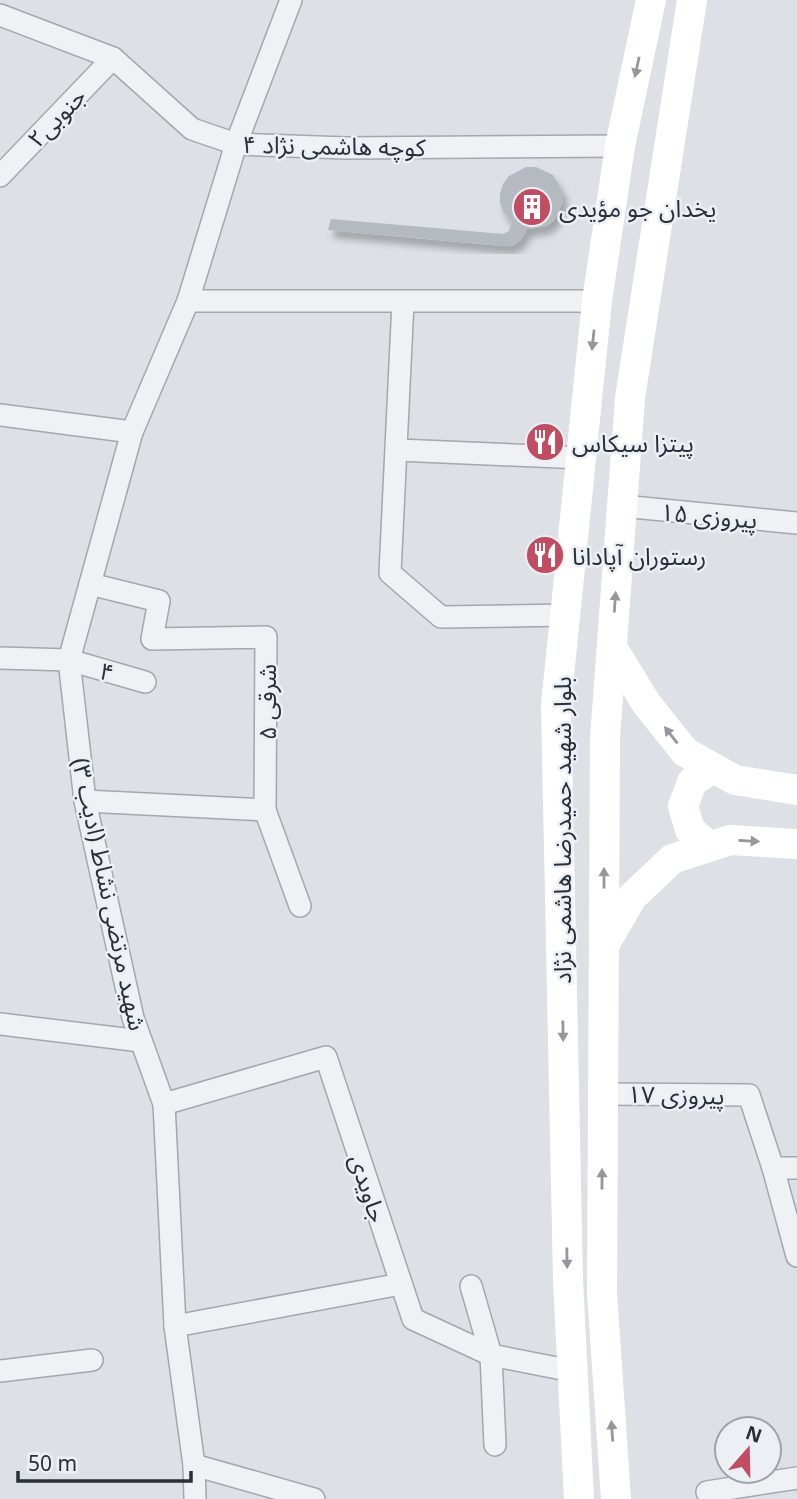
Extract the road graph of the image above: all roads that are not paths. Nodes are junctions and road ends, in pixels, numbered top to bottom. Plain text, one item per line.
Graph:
1 (291, 0) edge
2 (651, 0) edge
3 (692, 0) edge
4 (0, 15) edge
5 (113, 58) junction
6 (236, 144) junction
7 (620, 146) junction
8 (668, 152) junction
9 (0, 176) edge
10 (188, 301) junction
11 (597, 301) junction
12 (403, 302) junction
13 (0, 415) edge
14 (132, 432) junction
15 (398, 450) junction
16 (582, 458) junction
17 (622, 506) junction
18 (797, 523) edge
19 (90, 584) junction
20 (566, 615) junction
21 (612, 646) junction
22 (0, 658) edge
23 (69, 660) junction
24 (145, 682) dead end
25 (713, 768) junction
26 (797, 790) edge
27 (85, 801) junction
28 (265, 810) junction
29 (797, 844) edge
30 (709, 846) junction
31 (300, 906) dead end
32 (604, 945) junction
33 (0, 1024) edge
34 (141, 1041) junction
35 (603, 1094) junction
36 (164, 1104) junction
37 (773, 1168) junction
38 (797, 1168) edge
39 (797, 1256) edge
40 (401, 1284) junction
41 (471, 1286) dead end
42 (175, 1326) junction
43 (491, 1355) junction
44 (92, 1360) dead end
45 (0, 1371) edge
46 (572, 1371) junction
47 (495, 1445) dead end
48 (194, 1465) junction
49 (797, 1478) edge
50 (707, 1492) dead end
51 (195, 1499) edge
52 (314, 1499) edge
53 (579, 1499) edge
54 (616, 1499) edge

1 - 6 street, شهید مرتضی نشاط (ادیب ۳)
2 -> 7 main road, بلوار شهید حمیدرضا هاشمی نژاد
3 - 8 main road, بلوار شهید حمیدرضا هاشمی نژاد
4 - 5 street, کوچه هاشمی نژاد ۴
5 - 6 street, کوچه هاشمی نژاد ۴
5 - 9 street, جنوبی۲
6 - 7 street, کوچه هاشمی نژاد ۴
6 - 10 street, شهید مرتضی نشاط (ادیب ۳)
7 - 8 main road
7 - 11 main road, بلوار شهید حمیدرضا هاشمی نژاد
8 - 17 main road, بلوار شهید حمیدرضا هاشمی نژاد
10 - 12 street
10 - 14 street, شهید مرتضی نشاط (ادیب ۳)
11 - 12 street
11 -> 16 main road, بلوار شهید حمیدرضا هاشمی نژاد
12 - 15 street
13 - 14 street
14 - 19 street, شهید مرتضی نشاط (ادیب ۳)
15 - 16 street
15 - 20 street
16 - 20 main road, بلوار شهید حمیدرضا هاشمی نژاد
17 - 18 street, پیروزی ۱۵
21 -> 17 main road, بلوار شهید حمیدرضا هاشمی نژاد
19 - 23 street, شهید مرتضی نشاط (ادیب ۳)
19 - 28 street, ۵ شرقی
20 -> 46 main road, بلوار شهید حمیدرضا هاشمی نژاد
25 -> 21 main road
32 -> 21 main road, بلوار شهید حمیدرضا هاشمی نژاد
22 - 23 street, ۴
23 - 24 street, ۴
23 - 27 street, شهید مرتضی نشاط (ادیب ۳)
25 - 26 main road
25 - 30 main road
27 - 28 street
27 - 34 street, شهید مرتضی نشاط (ادیب ۳)
28 - 31 street
30 -> 29 main road
30 - 32 main road
32 - 35 main road, بلوار شهید حمیدرضا هاشمی نژاد
33 - 34 street
34 - 36 street, شهید مرتضی نشاط (ادیب ۳)
35 - 37 street, پیروزی ۱۷
54 -> 35 main road, بلوار شهید حمیدرضا هاشمی نژاد
36 - 40 street, جاویدی
36 - 42 street, شهید مرتضی نشاط (ادیب ۳)
37 - 38 street
37 - 39 street
40 - 42 street
40 - 43 street, جاویدی
41 - 43 street
42 - 48 street, شهید مرتضی نشاط (ادیب ۳)
43 - 46 street, جاویدی
43 - 47 street
44 - 45 street
46 - 53 main road, بلوار شهید حمیدرضا هاشمی نژاد
48 - 51 street, شهید مرتضی نشاط (ادیب ۳)
48 - 52 street
49 - 50 street

